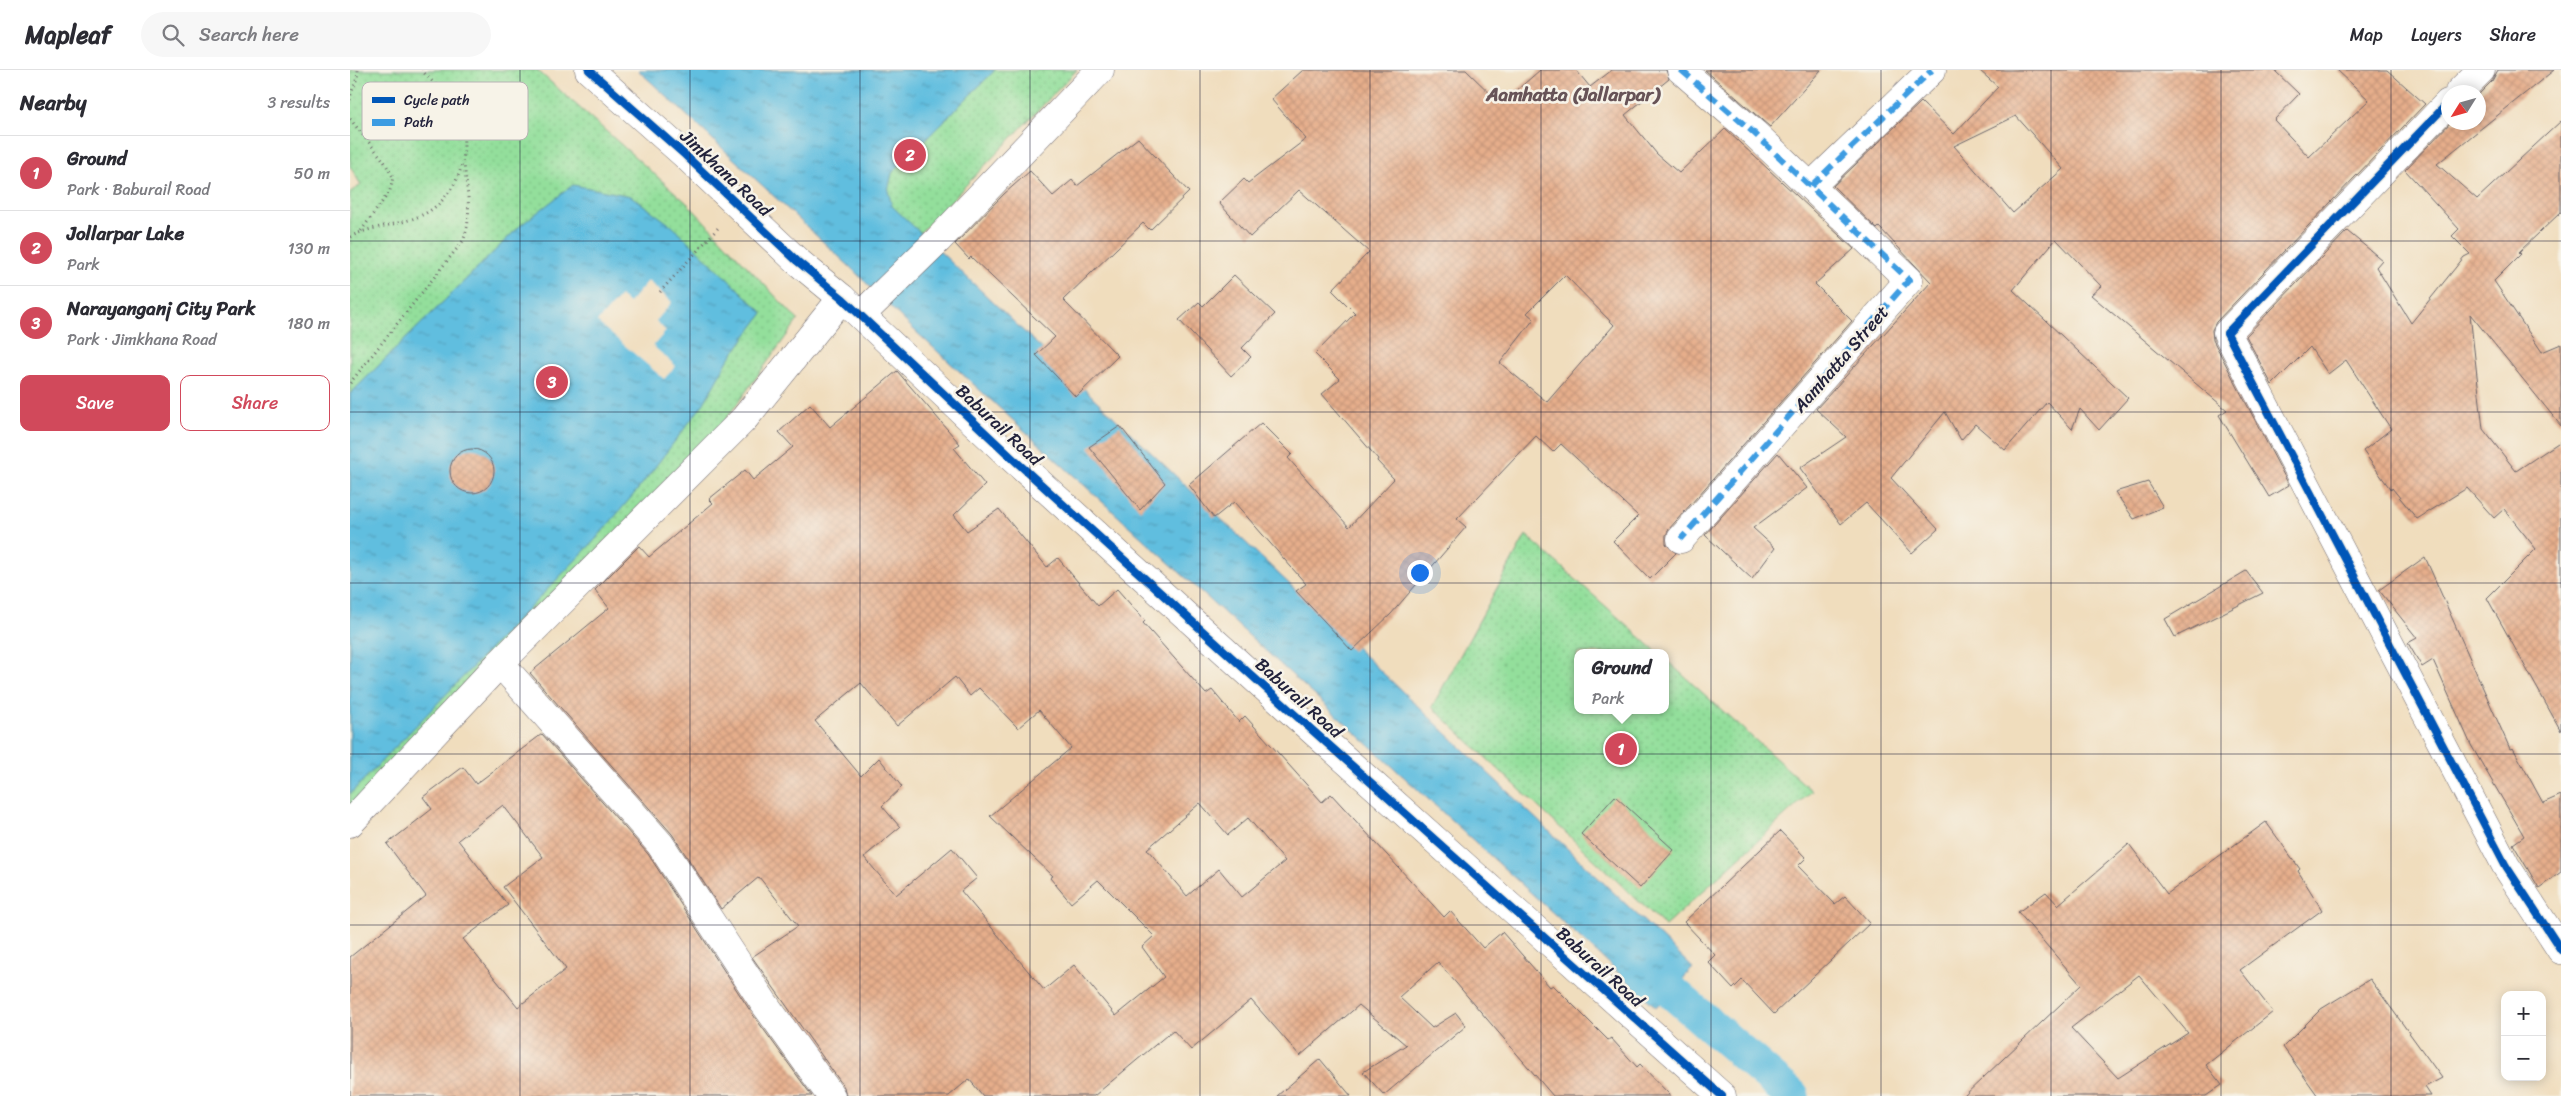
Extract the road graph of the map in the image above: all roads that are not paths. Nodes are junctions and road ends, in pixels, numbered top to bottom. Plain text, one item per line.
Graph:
1 (589, 70) edge
2 (1100, 70) edge
3 (1681, 70) edge
4 (1932, 70) edge
5 (2481, 70) edge
6 (2466, 85) edge
7 (2441, 110) edge
8 (1811, 186) junction
9 (858, 306) junction
10 (1682, 539) dead end
11 (500, 662) junction
12 (350, 823) edge
13 (2561, 950) edge
14 (831, 1096) edge
15 (1722, 1096) edge

1 - 9 street, Jimkhana Road
2 - 9 street
3 - 8 street, Aamhatta Street
4 - 8 street
5 - 6 street
7 - 13 street
8 - 10 street, Aamhatta Street
9 - 11 street
9 - 15 street, Baburail Road
11 - 12 street
11 - 14 street

